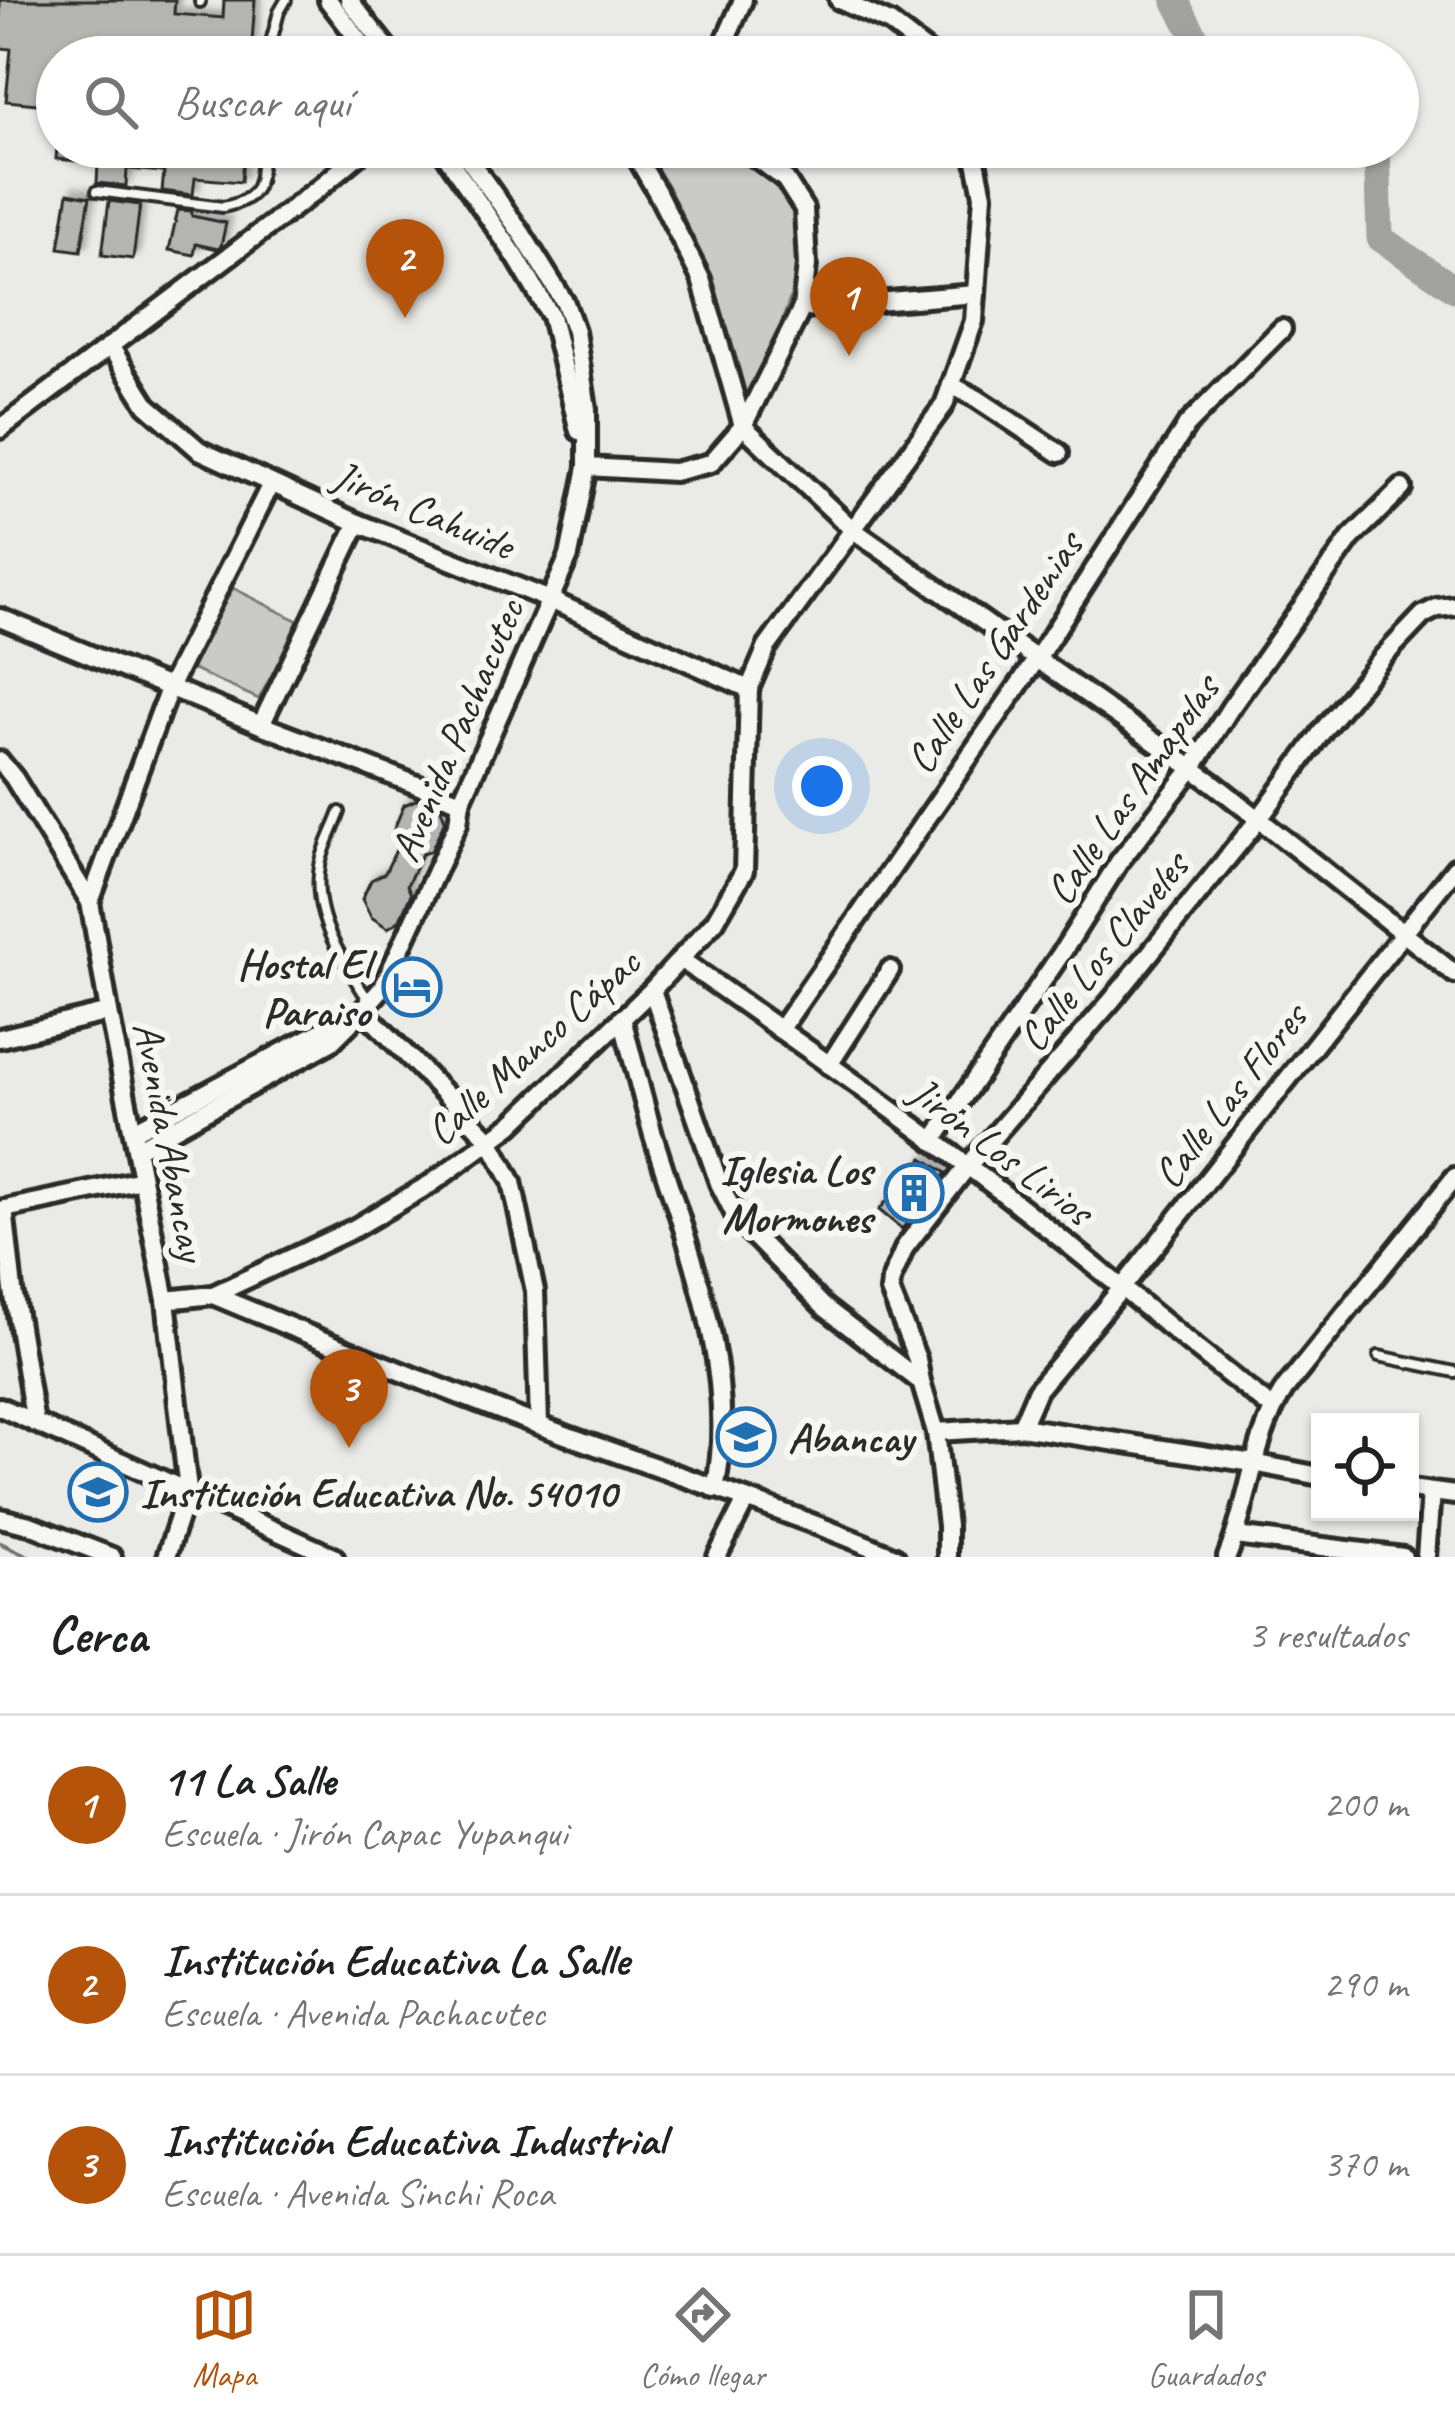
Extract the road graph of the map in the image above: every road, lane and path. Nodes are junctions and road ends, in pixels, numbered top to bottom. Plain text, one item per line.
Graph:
1 (286, 0) edge
2 (328, 0) edge
3 (350, 0) edge
4 (742, 0) edge
5 (839, 0) edge
6 (273, 36) edge
7 (356, 36) edge
8 (378, 36) edge
9 (727, 36) edge
10 (907, 36) edge
11 (261, 168) edge
12 (342, 168) edge
13 (455, 168) edge
14 (475, 168) edge
15 (643, 168) edge
16 (770, 168) edge
17 (977, 168) edge
18 (97, 191) dead end
19 (976, 294) junction
20 (802, 308) junction
21 (1282, 329) dead end
22 (110, 346) junction
23 (951, 385) junction
24 (2, 423) edge
25 (743, 426) junction
26 (1059, 453) dead end
27 (587, 467) junction
28 (272, 484) junction
29 (1402, 488) dead end
30 (358, 523) junction
31 (852, 529) junction
32 (550, 600) junction
33 (1455, 606) edge
34 (0, 618) edge
35 (1036, 660) junction
36 (170, 686) junction
37 (749, 689) junction
38 (261, 725) junction
39 (0, 761) edge
40 (1192, 769) junction
41 (7, 781) edge
42 (460, 802) junction
43 (340, 812) dead end
44 (1258, 819) junction
45 (1455, 868) edge
46 (90, 902) junction
47 (1402, 932) junction
48 (680, 959) junction
49 (890, 970) dead end
50 (1455, 974) edge
51 (652, 990) junction
52 (367, 1006) junction
53 (109, 1012) junction
54 (622, 1018) junction
55 (780, 1030) junction
56 (0, 1038) edge
57 (829, 1065) junction
58 (135, 1140) junction
59 (490, 1140) junction
60 (933, 1142) junction
61 (967, 1167) junction
62 (1455, 1177) edge
63 (142, 1180) junction
64 (2, 1210) edge
65 (1121, 1289) junction
66 (213, 1295) junction
67 (166, 1300) junction
68 (1379, 1355) dead end
69 (1455, 1372) edge
70 (921, 1382) junction
71 (0, 1407) edge
72 (1272, 1408) junction
73 (35, 1423) junction
74 (539, 1426) junction
75 (1021, 1427) junction
76 (936, 1432) junction
77 (1253, 1462) junction
78 (1311, 1474) edge
79 (715, 1489) junction
80 (188, 1490) junction
81 (1419, 1490) edge
82 (1431, 1492) junction
83 (1455, 1495) edge
84 (746, 1500) junction
85 (0, 1518) edge
86 (1236, 1536) junction
87 (112, 1557) edge
88 (166, 1557) edge
89 (334, 1557) edge
90 (717, 1557) edge
91 (895, 1557) edge
92 (947, 1557) edge
93 (1227, 1557) edge
94 (1403, 1557) edge
95 (1426, 1557) edge

1 - 6 lane
2 - 7 street
3 - 8 street
4 - 9 street
5 - 10 street
11 - 18 lane
12 - 22 street
13 - 27 street, Avenida Pachacutec
14 - 27 street, Avenida Pachacutec
15 - 25 street
16 - 20 street
17 - 19 street
19 - 20 street
19 - 23 street
20 - 25 street
21 - 35 street, Calle Las Gardenias
22 - 24 street
22 - 28 street, Jirón Cahuide
23 - 26 street
23 - 31 street
25 - 27 street
25 - 31 street
27 - 32 street, Avenida Pachacutec
28 - 30 street, Jirón Cahuide
28 - 36 street
29 - 40 street, Calle Las Amapolas
30 - 32 street, Jirón Cahuide
30 - 38 street
31 - 35 street
31 - 37 street
32 - 37 street, Jirón Cahuide
32 - 42 street, Avenida Pachacutec
33 - 44 street, Calle Los Claveles
34 - 36 street
35 - 40 street
35 - 55 street, Calle Las Gardenias
36 - 38 street
36 - 46 street
37 - 48 street, Calle Manco Cápac
38 - 42 street
39 - 41 street, Avenida Abancay
40 - 44 street
40 - 60 street, Calle Las Amapolas
41 - 46 street, Avenida Abancay
42 - 52 street, Avenida Pachacutec
43 - 52 lane
44 - 47 street
44 - 61 street, Calle Los Claveles
45 - 47 street, Calle Las Flores
46 - 53 street, Avenida Abancay
47 - 50 street
47 - 65 street, Calle Las Flores
48 - 51 street, Calle Manco Cápac
48 - 55 street, Jirón Los Lirios
49 - 57 street
51 - 54 street, Calle Manco Cápac
51 - 70 street
52 - 58 street, Avenida Pachacutec
52 - 59 street
53 - 56 street
53 - 58 street, Avenida Abancay
54 - 59 street, Calle Manco Cápac
54 - 79 street
55 - 57 street, Jirón Los Lirios
57 - 60 street, Jirón Los Lirios
58 - 63 street, Avenida Abancay
59 - 66 street, Calle Manco Cápac
59 - 74 street
60 - 61 street, Jirón Los Lirios
61 - 65 street, Jirón Los Lirios
61 - 70 street, Calle Los Claveles
62 - 72 street
63 - 64 street
63 - 67 street, Avenida Abancay
64 - 73 street
65 - 72 street, Jirón Los Lirios
65 - 75 street, Calle Las Flores
66 - 67 street, Calle Manco Cápac
66 - 74 street
67 - 80 street, Avenida Abancay
68 - 69 lane
70 - 76 street
71 - 73 street
72 - 77 street
73 - 80 street
74 - 79 street
75 - 76 street
75 - 77 street
76 - 92 street
77 - 78 street
77 - 86 street
79 - 84 street
80 - 88 street, Avenida Abancay
80 - 89 street
81 - 82 street
82 - 83 street
82 - 95 street
84 - 90 street
84 - 91 street
85 - 87 street
86 - 93 street
86 - 94 street

